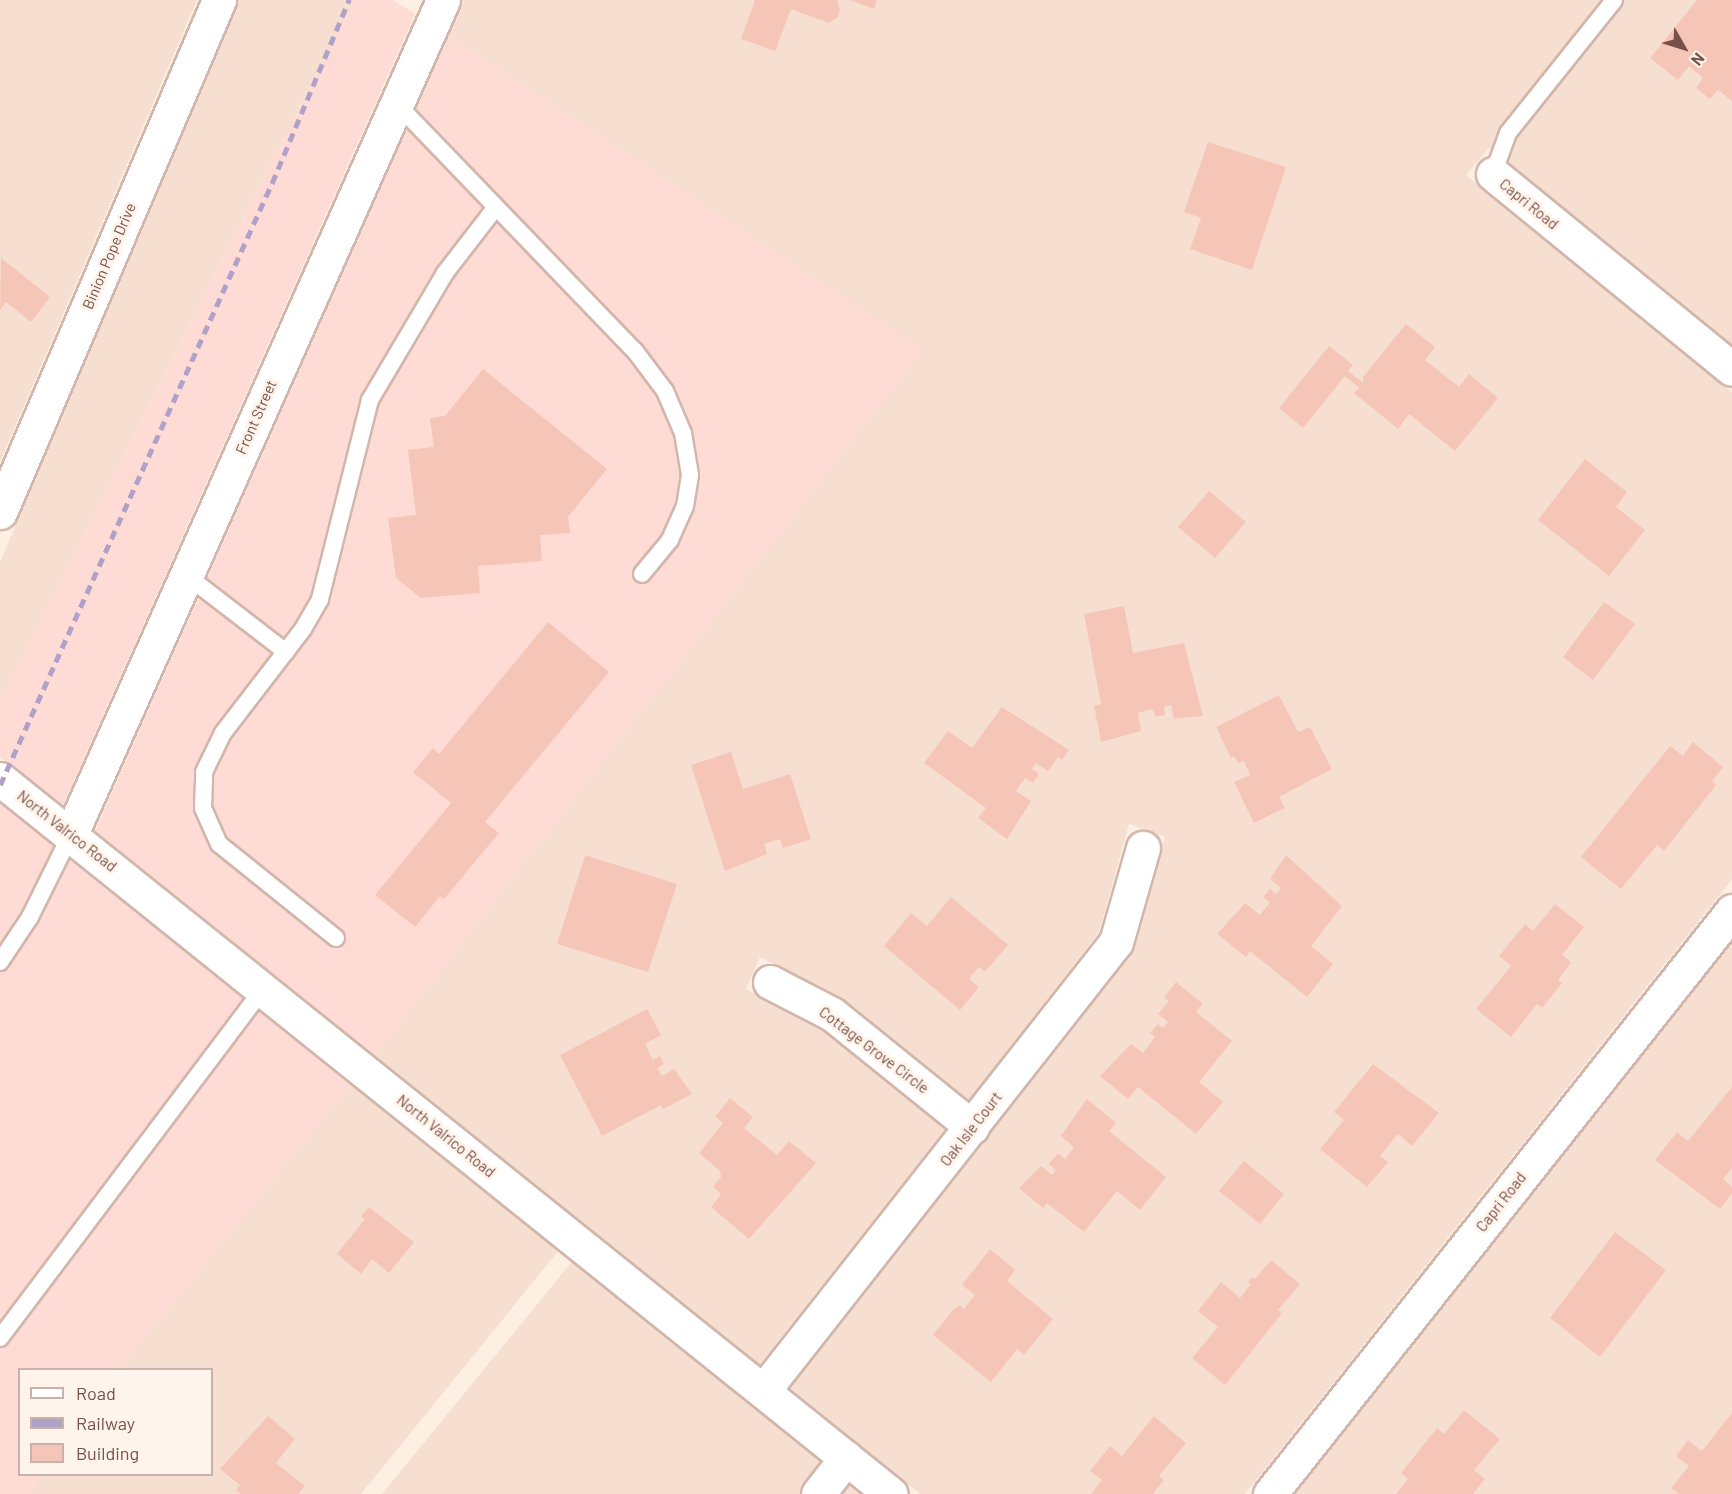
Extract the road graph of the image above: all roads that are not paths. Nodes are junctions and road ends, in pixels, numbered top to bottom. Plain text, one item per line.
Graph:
1 (219, 0) edge
2 (443, 0) edge
3 (1614, 0) edge
4 (395, 102) junction
5 (1493, 174) joint
6 (496, 207) junction
7 (1732, 369) edge
8 (0, 512) edge
9 (642, 574) dead end
10 (186, 575) junction
11 (286, 652) junction
12 (0, 778) edge
13 (71, 834) junction
14 (1143, 848) dead end
15 (1732, 911) edge
16 (336, 938) dead end
17 (0, 962) edge
18 (770, 982) dead end
19 (263, 989) junction
20 (972, 1127) junction
21 (0, 1338) edge
22 (763, 1391) junction
23 (846, 1458) junction
24 (818, 1494) edge
25 (891, 1494) edge
26 (1270, 1494) edge

1 - 8 street, Binion Pope Drive
2 - 4 street, Front Street
3 - 5 lane, Capri Road
4 - 6 lane
4 - 10 street, Front Street
5 - 7 street, Capri Road
6 - 9 lane
6 - 11 lane
10 - 11 lane
10 - 13 street, Front Street
11 - 16 lane
12 - 13 street, North Valrico Road
13 - 17 lane
13 - 19 street, North Valrico Road
14 - 20 street, Oak Isle Court
15 - 26 street, Capri Road
18 - 20 street, Cottage Grove Circle
19 - 21 lane
19 - 22 street, North Valrico Road
20 - 22 street, Oak Isle Court
22 - 23 street, North Valrico Road
23 - 24 street
23 - 25 street, North Valrico Road

